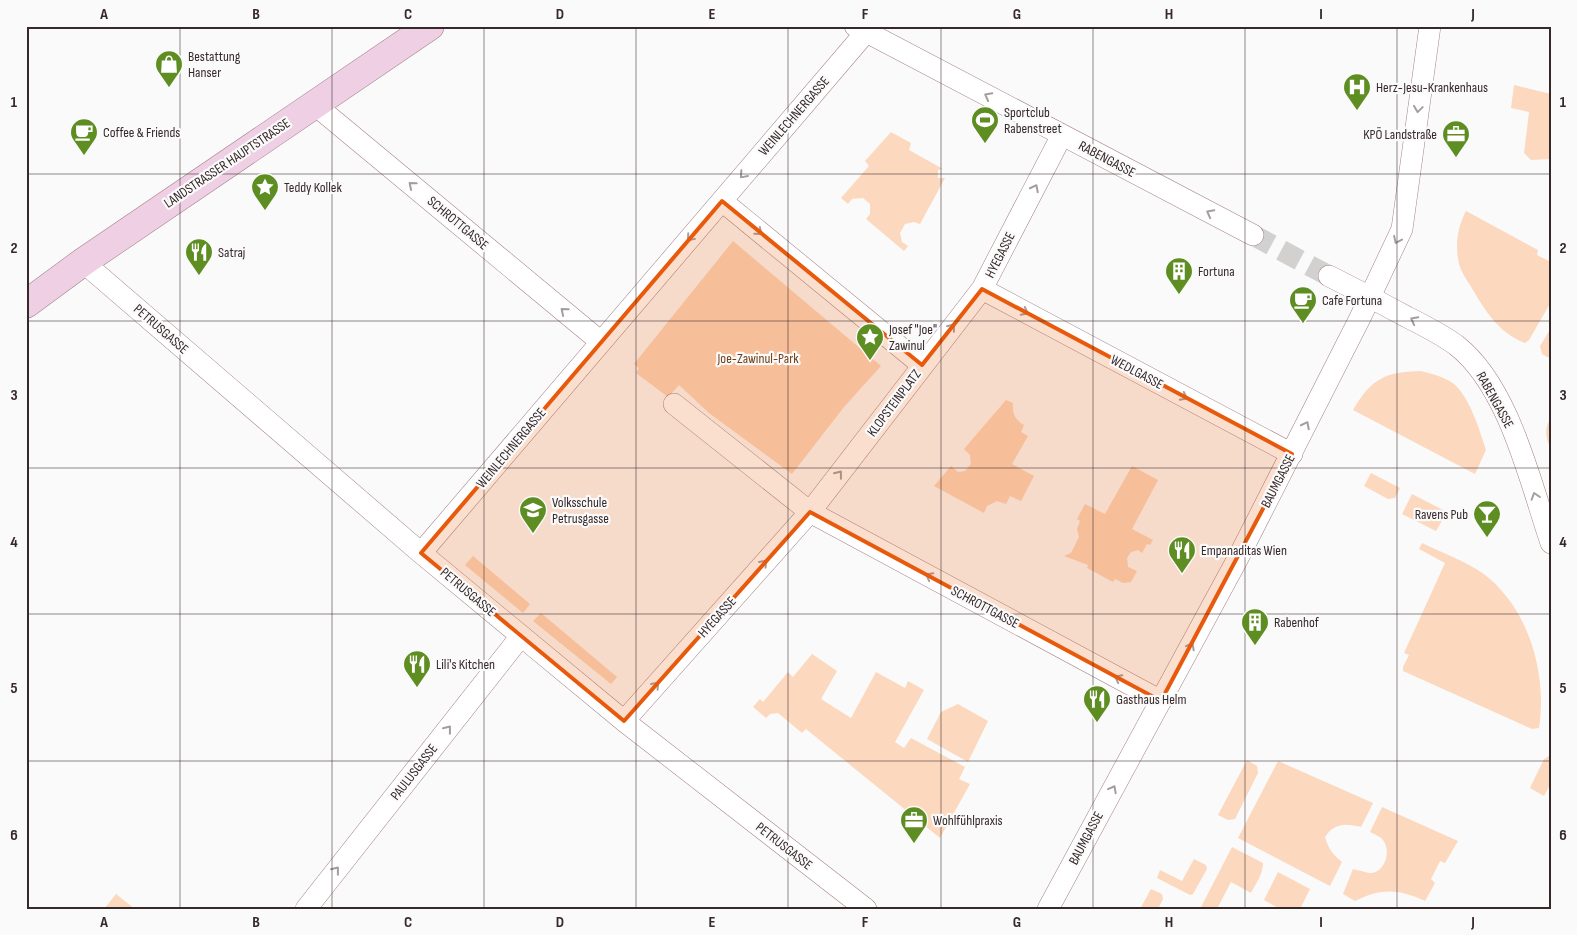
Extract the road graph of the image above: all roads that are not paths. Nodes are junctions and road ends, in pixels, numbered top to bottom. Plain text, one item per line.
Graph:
1 (430, 26) edge
2 (1430, 26) edge
3 (861, 29) edge
4 (314, 104) junction
5 (1062, 135) junction
6 (722, 201) junction
7 (1253, 235) tunnel mouth
8 (83, 262) junction
9 (1329, 276) tunnel mouth
10 (982, 289) junction
11 (1370, 297) junction
12 (26, 304) edge
13 (601, 342) junction
14 (922, 365) junction
15 (674, 404) dead end
16 (1292, 454) junction
17 (810, 512) junction
18 (1551, 543) edge
19 (421, 554) junction
20 (521, 636) junction
21 (1161, 701) junction
22 (624, 722) junction
23 (306, 909) edge
24 (866, 909) edge
25 (1048, 909) edge

1 - 4 main road, LANDSTRASSER HAUPTSTRASSE
2 -> 11 street, BAUMGASSE
5 -> 3 street, RABENGASSE
3 -> 6 street, WEINLECHNERGASSE
4 - 8 main road, LANDSTRASSER HAUPTSTRASSE
13 -> 4 street, SCHROTTGASSE
7 -> 5 street, RABENGASSE
10 -> 5 street, HYEGASSE
6 -> 13 street
6 -> 14 street, KLOPSTEINPLATZ
8 - 12 main road, LANDSTRASSER HAUPTSTRASSE
8 - 19 street, PETRUSGASSE
9 - 11 street, RABENGASSE
14 -> 10 street, HYEGASSE
10 -> 16 street, WEDLGASSE
16 -> 11 street, BAUMGASSE
18 -> 11 street, RABENGASSE
13 - 19 street, WEINLECHNERGASSE
17 -> 14 street, KLOPSTEINPLATZ
15 - 17 street
21 -> 16 street, BAUMGASSE
21 -> 17 street, SCHROTTGASSE
22 -> 17 street, HYEGASSE
19 - 20 street, PETRUSGASSE
20 - 22 street, PETRUSGASSE
23 -> 20 street, PAULUSGASSE
25 -> 21 street, BAUMGASSE
22 - 24 street, PETRUSGASSE

